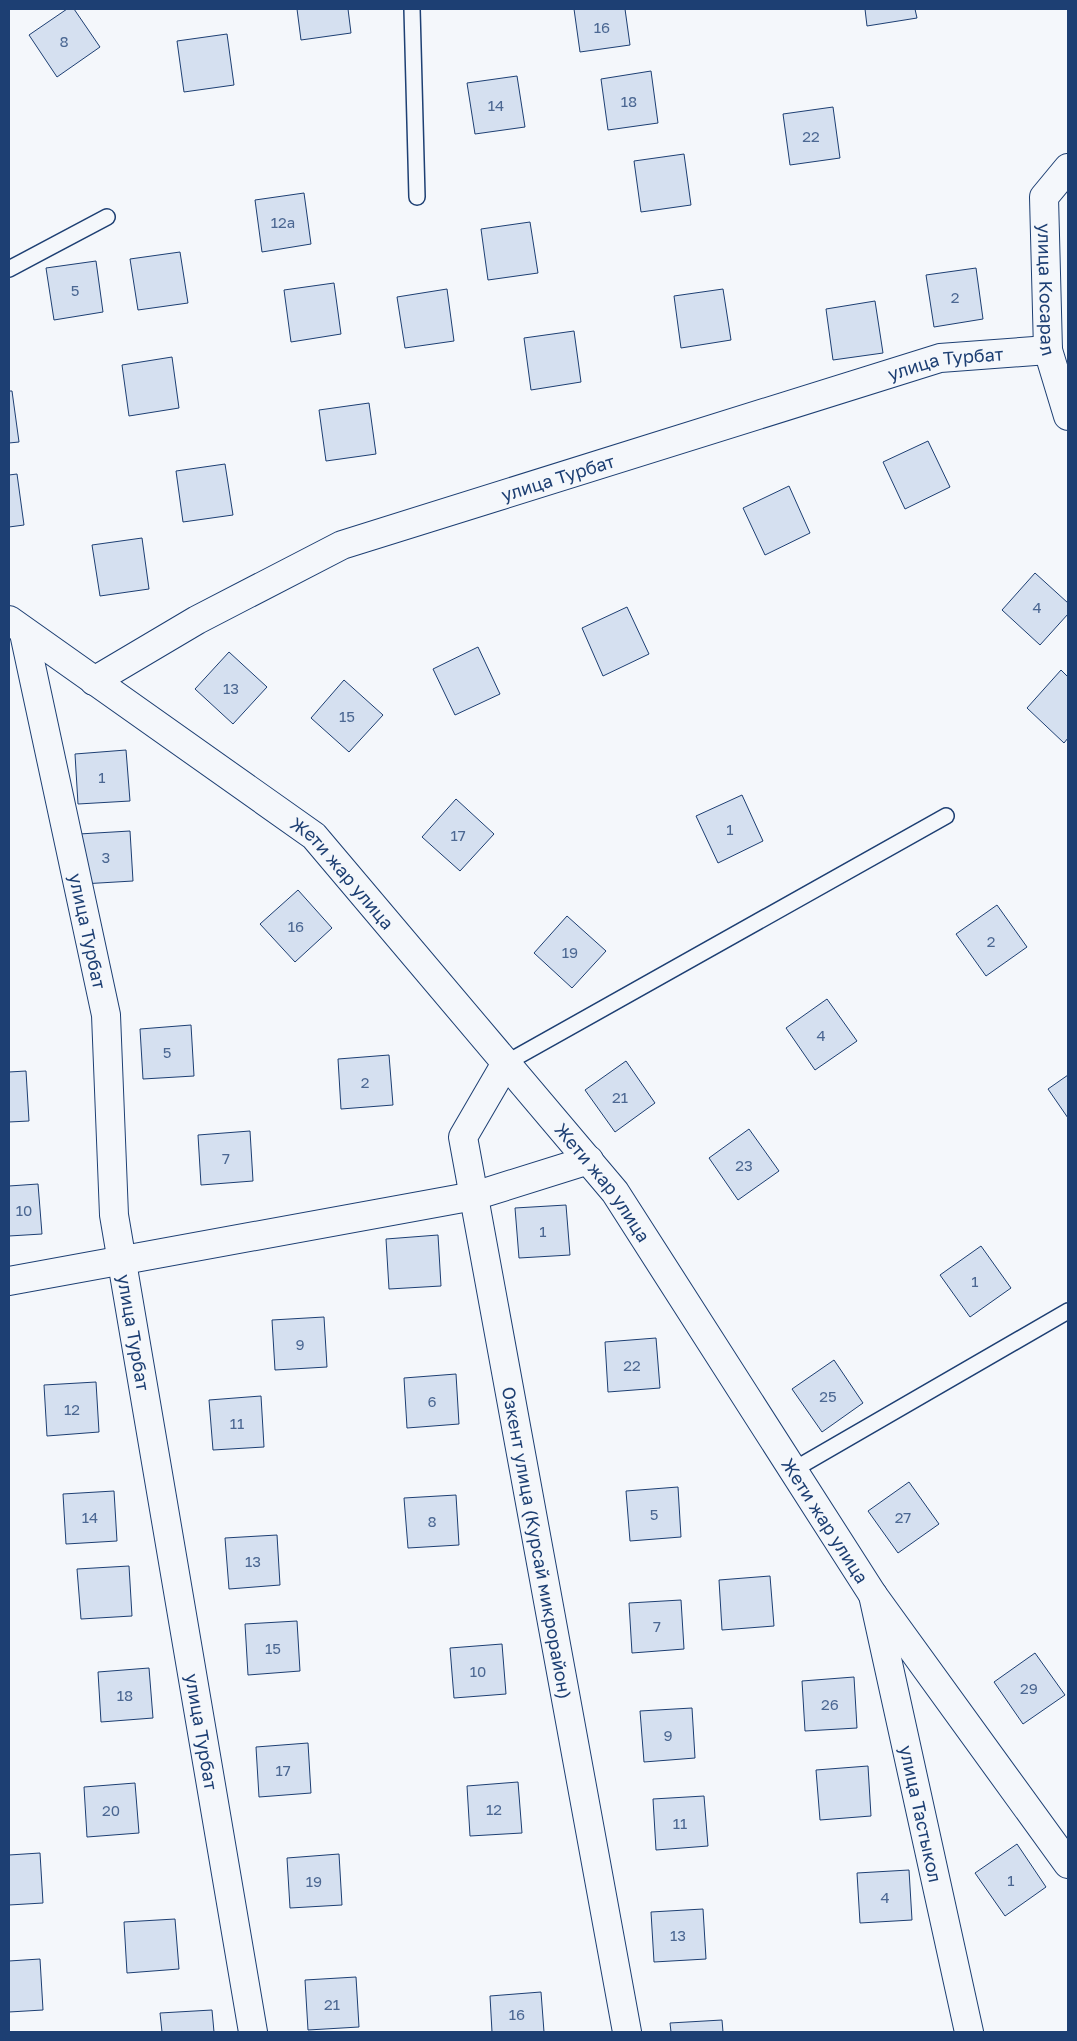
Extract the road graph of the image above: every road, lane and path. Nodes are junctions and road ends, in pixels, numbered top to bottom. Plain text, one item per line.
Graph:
1 (412, 9) edge
2 (1068, 168) edge
3 (417, 197) dead end
4 (107, 217) dead end
5 (9, 269) edge
6 (1048, 350) junction
7 (1068, 416) edge
8 (17, 627) edge
9 (94, 681) junction
10 (946, 816) dead end
11 (506, 1063) junction
12 (589, 1160) junction
13 (474, 1196) junction
14 (122, 1262) junction
15 (9, 1281) edge
16 (1068, 1310) edge
17 (793, 1470) junction
18 (873, 1594) junction
19 (1068, 1864) edge
20 (253, 2032) edge
21 (627, 2032) edge
22 (969, 2032) edge

1 - 3 lane
2 - 6 street, улица Косарал
4 - 5 lane
6 - 7 street, улица Косарал
6 - 9 street, улица Турбат
8 - 9 street, Жети жар улица
8 - 14 street, улица Турбат
9 - 11 street, Жети жар улица
10 - 11 lane
11 - 12 street, Жети жар улица
11 - 13 street, Озкент улица (Курсай микрорайон)
12 - 13 street
12 - 17 street, Жети жар улица
13 - 14 street
13 - 21 street, Озкент улица (Курсай микрорайон)
14 - 15 street
14 - 20 street, улица Турбат
16 - 17 lane
17 - 18 street, Жети жар улица
18 - 19 street, Жети жар улица
18 - 22 street, улица Тастыкол

